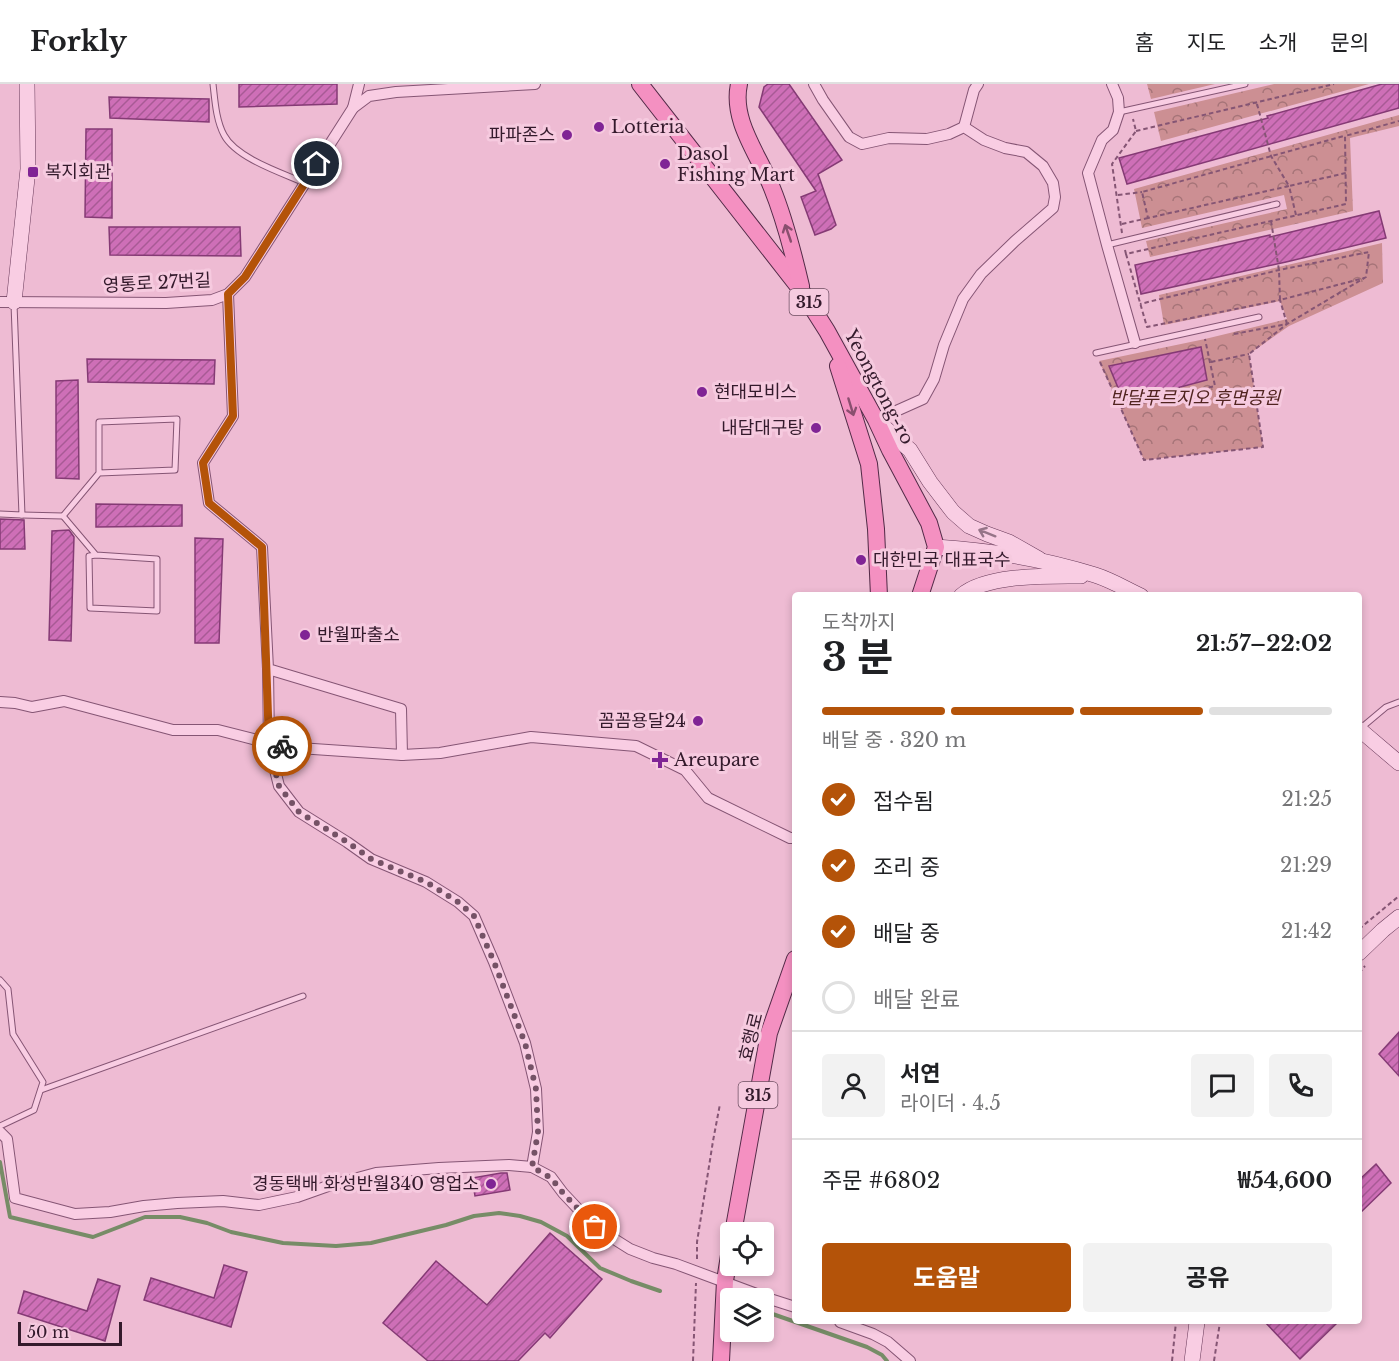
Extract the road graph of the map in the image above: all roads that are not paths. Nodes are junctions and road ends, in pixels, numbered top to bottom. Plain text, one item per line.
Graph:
1 (27, 84) edge
2 (213, 84) edge
3 (360, 84) edge
4 (535, 84) edge
5 (640, 84) edge
6 (739, 84) edge
7 (814, 84) edge
8 (978, 84) edge
9 (1112, 84) edge
10 (1245, 84) edge
11 (369, 96) junction
12 (353, 108) junction
13 (1125, 111) junction
14 (964, 127) junction
15 (305, 183) junction
16 (1277, 204) dead end
17 (1107, 245) junction
18 (801, 290) junction
19 (228, 294) junction
20 (7, 302) edge
21 (1259, 317) dead end
22 (827, 331) junction
23 (1135, 343) junction
24 (1096, 353) dead end
25 (876, 420) junction
26 (99, 472) junction
27 (0, 514) edge
28 (22, 515) junction
29 (63, 516) junction
30 (936, 547) junction
31 (96, 555) junction
32 (1039, 559) junction
33 (1097, 576) junction
34 (879, 592) edge
35 (921, 592) edge
36 (966, 592) edge
37 (1132, 592) edge
38 (268, 669) junction
39 (0, 702) edge
40 (1399, 702) edge
41 (1362, 727) edge
42 (1362, 732) edge
43 (269, 743) junction
44 (284, 747) junction
45 (402, 755) junction
46 (1399, 763) edge
47 (792, 837) edge
48 (1399, 917) edge
49 (1362, 950) edge
50 (792, 968) edge
51 (0, 980) edge
52 (303, 996) dead end
53 (41, 1090) junction
54 (0, 1126) edge
55 (0, 1132) edge
56 (532, 1167) junction
57 (736, 1222) edge
58 (726, 1276) edge
59 (725, 1281) junction
60 (792, 1306) edge
61 (846, 1324) edge
62 (1197, 1324) edge
63 (722, 1361) edge
64 (910, 1361) edge
65 (1192, 1361) edge

1 - 20 main road
2 - 15 lane
3 - 11 street
3 - 12 street
4 - 11 street, 영통로 27번길
5 - 18 main road, Yeongtong-ro / 315
18 -> 6 main road
7 - 14 street
8 - 14 street
9 - 13 street
10 - 13 lane
11 - 12 street, 영통로 27번길
12 - 15 street, 영통로 27번길
13 - 17 street
14 - 25 street
15 - 19 street, 영통로 27번길
16 - 17 lane
17 - 23 street
18 - 22 main road, Yeongtong-ro / 315
19 - 20 street, 영통로 27번길
19 - 38 street
20 - 28 lane
21 - 23 lane
22 - 25 main road, Yeongtong-ro / 315
22 -> 34 main road, 315
23 - 24 lane
25 - 30 main road, Yeongtong-ro / 315
32 -> 25 main road
26 - 26 lane
26 - 29 lane
27 - 28 lane
28 - 29 lane
29 - 31 lane
30 - 32 main road
30 - 35 main road
31 - 31 lane
32 - 33 main road
33 - 36 main road
33 - 37 main road
38 - 43 street
38 - 45 street
39 - 43 street
40 - 41 lane
42 - 46 main road
43 - 44 street
44 - 45 street
44 - 56 street
45 - 47 street
48 - 49 main road
50 - 57 main road, 효행로 / 315
51 - 53 lane
52 - 53 lane
53 - 54 lane
55 - 56 street
56 - 59 street
58 - 59 main road
59 - 60 street
59 - 63 main road
61 - 64 street
62 - 65 main road

